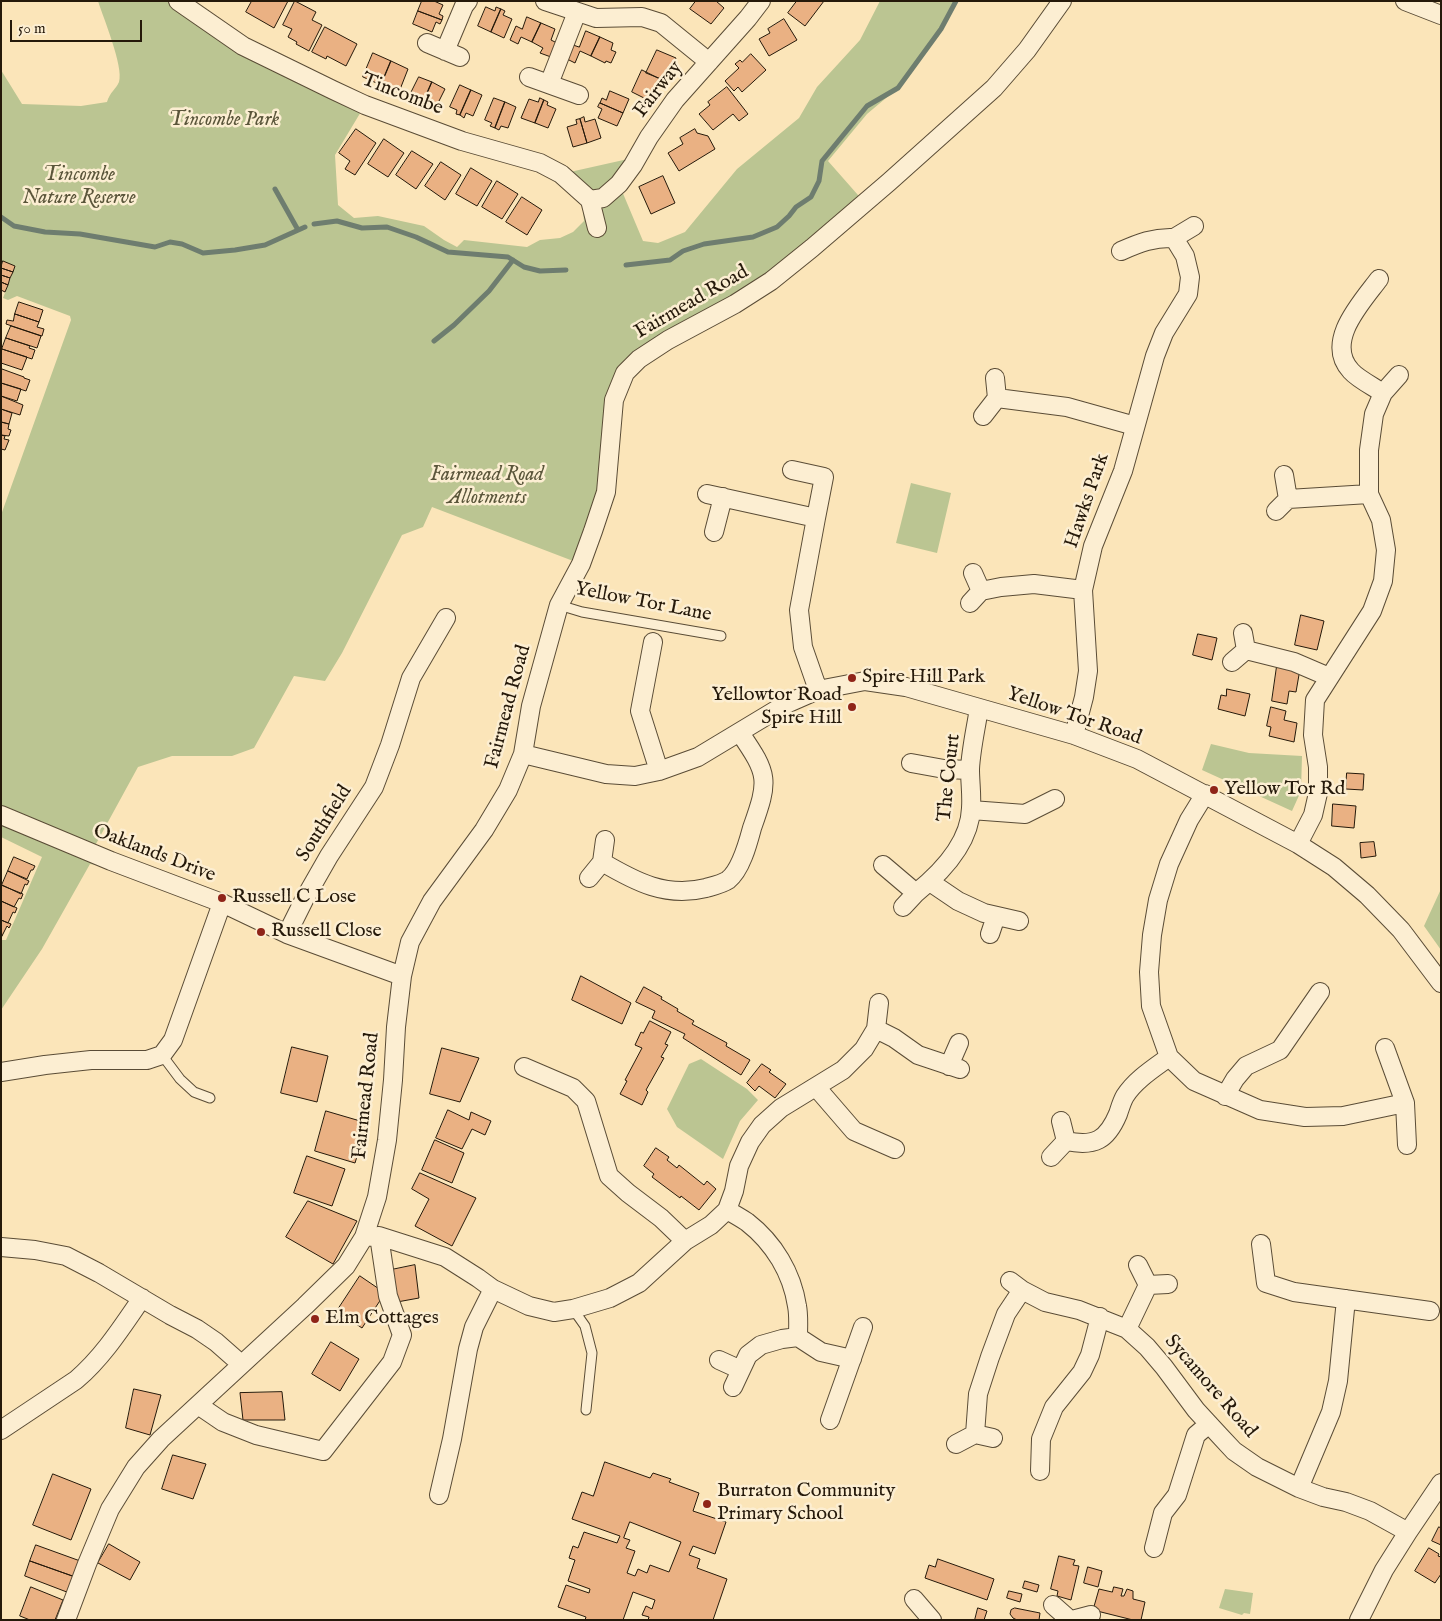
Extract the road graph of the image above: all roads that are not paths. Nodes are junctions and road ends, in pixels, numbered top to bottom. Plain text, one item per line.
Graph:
1 (178, 1) edge
2 (468, 1) edge
3 (545, 1) edge
4 (761, 1) edge
5 (1062, 1) edge
6 (1405, 1) edge
7 (577, 12) junction
8 (1440, 13) edge
9 (427, 43) dead end
10 (709, 62) junction
11 (529, 77) dead end
12 (549, 84) junction
13 (579, 95) dead end
14 (590, 200) junction
15 (1194, 226) dead end
16 (597, 228) dead end
17 (1174, 238) junction
18 (1121, 251) dead end
19 (1379, 280) dead end
20 (1398, 375) dead end
21 (995, 378) dead end
22 (1383, 393) junction
23 (996, 398) junction
24 (983, 416) dead end
25 (1135, 426) junction
26 (792, 470) dead end
27 (1284, 475) dead end
28 (1369, 494) junction
29 (816, 518) junction
30 (714, 532) dead end
31 (973, 572) dead end
32 (1083, 590) junction
33 (559, 605) junction
34 (446, 618) dead end
35 (1244, 633) dead end
36 (721, 636) dead end
37 (652, 642) dead end
38 (1246, 650) junction
39 (1232, 662) dead end
40 (1328, 677) junction
41 (818, 690) junction
42 (979, 708) junction
43 (740, 733) junction
44 (1074, 735) junction
45 (523, 754) junction
46 (911, 763) dead end
47 (660, 770) junction
48 (970, 770) junction
49 (1205, 794) junction
50 (1055, 799) dead end
51 (971, 810) junction
52 (1, 815) edge
53 (605, 840) dead end
54 (1298, 844) junction
55 (602, 862) junction
56 (883, 865) dead end
57 (589, 878) dead end
58 (930, 882) junction
59 (916, 893) junction
60 (222, 903) junction
61 (903, 908) dead end
62 (996, 916) junction
63 (1019, 921) dead end
64 (288, 934) junction
65 (990, 934) dead end
66 (402, 976) junction
67 (1441, 983) edge
68 (1320, 992) dead end
69 (879, 1003) dead end
70 (876, 1029) junction
71 (959, 1044) dead end
72 (1385, 1048) dead end
73 (162, 1055) junction
74 (1169, 1057) junction
75 (524, 1067) dead end
76 (1, 1072) edge
77 (816, 1087) junction
78 (1225, 1096) junction
79 (210, 1098) dead end
80 (1405, 1103) junction
81 (1061, 1121) dead end
82 (1066, 1142) junction
83 (1406, 1145) dead end
84 (895, 1149) dead end
85 (1051, 1157) dead end
86 (728, 1210) junction
87 (372, 1236) junction
88 (685, 1241) junction
89 (1260, 1244) dead end
90 (1, 1247) edge
91 (1138, 1265) dead end
92 (1148, 1284) junction
93 (1168, 1284) dead end
94 (493, 1289) junction
95 (142, 1298) junction
96 (1346, 1299) junction
97 (573, 1309) junction
98 (1430, 1311) dead end
99 (1100, 1317) junction
100 (863, 1327) dead end
101 (1127, 1329) junction
102 (798, 1337) junction
103 (852, 1359) junction
104 (719, 1360) dead end
105 (241, 1364) junction
106 (741, 1370) junction
107 (733, 1387) dead end
108 (198, 1405) junction
109 (586, 1410) dead end
110 (830, 1420) dead end
111 (1209, 1424) junction
112 (1, 1430) edge
113 (974, 1434) junction
114 (993, 1438) dead end
115 (956, 1444) dead end
116 (1040, 1470) dead end
117 (1441, 1483) edge
118 (1299, 1488) junction
119 (439, 1495) dead end
120 (1408, 1532) junction
121 (1154, 1548) dead end
122 (914, 1600) dead end
123 (1053, 1605) dead end
124 (1090, 1615) dead end
125 (66, 1620) edge
126 (932, 1620) edge
127 (1071, 1620) edge
128 (1359, 1620) edge

1 - 14 street, Tincombe
2 - 9 street
3 - 7 street
4 - 10 street, Fairway
5 - 33 street, Fairmead Road
6 - 8 street
7 - 10 street
7 - 12 street
10 - 14 street, Fairway
11 - 12 street
12 - 13 street
14 - 16 street
15 - 17 street
17 - 18 street
17 - 25 street, Hawks Park
19 - 22 street
20 - 22 street
21 - 23 street
22 - 28 street
23 - 24 street
23 - 25 street
25 - 32 street, Hawks Park
26 - 29 street
27 - 28 street
28 - 40 street
29 - 30 street
29 - 41 street
31 - 32 street
32 - 44 street, Hawks Park
33 - 36 lane, Yellow Tor Lane
33 - 45 street, Fairmead Road
34 - 64 street, Southfield
35 - 38 street
37 - 47 street
38 - 39 street
38 - 40 street
40 - 54 street
41 - 42 street, Yellow Tor Road
41 - 43 street, Yellow Tor Road
42 - 44 street, Yellow Tor Road
42 - 48 street, The Court
43 - 47 street, Yellow Tor Road
43 - 55 street
44 - 49 street, Yellow Tor Road
45 - 47 street, Yellow Tor Road
45 - 66 street, Fairmead Road
46 - 48 street
48 - 51 street, The Court
49 - 54 street, Yellow Tor Road
49 - 74 street
50 - 51 street
51 - 58 street, The Court
52 - 60 street, Oaklands Drive
53 - 55 street
54 - 67 street, Yellow Tor Road
55 - 57 street
56 - 59 street
58 - 59 street, The Court
58 - 62 street
59 - 61 street, The Court
60 - 64 street, Oaklands Drive
60 - 73 street
62 - 63 street
62 - 65 street
64 - 66 street, Oaklands Drive
66 - 87 street, Fairmead Road
68 - 78 street
69 - 70 street
70 - 71 street
70 - 77 street
72 - 80 street
73 - 76 street
73 - 79 lane
74 - 78 street
74 - 82 street
75 - 88 street
77 - 84 street
77 - 86 street
78 - 80 street
80 - 83 street
81 - 82 street
82 - 85 street
86 - 88 street
86 - 102 street
87 - 94 street
87 - 105 street, Fairmead Road
87 - 108 street
88 - 97 street
89 - 96 street
90 - 95 street
91 - 92 street
92 - 93 street
92 - 101 street
94 - 97 street
94 - 119 street
95 - 105 street
95 - 112 street
96 - 98 street
96 - 118 street
97 - 109 lane
99 - 101 street, Sycamore Road
99 - 113 street, Sycamore Road
99 - 116 street
100 - 103 street
101 - 111 street, Sycamore Road
102 - 103 street
102 - 106 street
103 - 110 street
104 - 106 street
105 - 108 street, Fairmead Road
106 - 107 street
108 - 125 street, Fairmead Road
111 - 118 street, Sycamore Road
111 - 121 street
113 - 114 street
113 - 115 street
117 - 120 street
118 - 120 street, Sycamore Road
120 - 128 street
122 - 126 street
123 - 127 street
124 - 127 street

